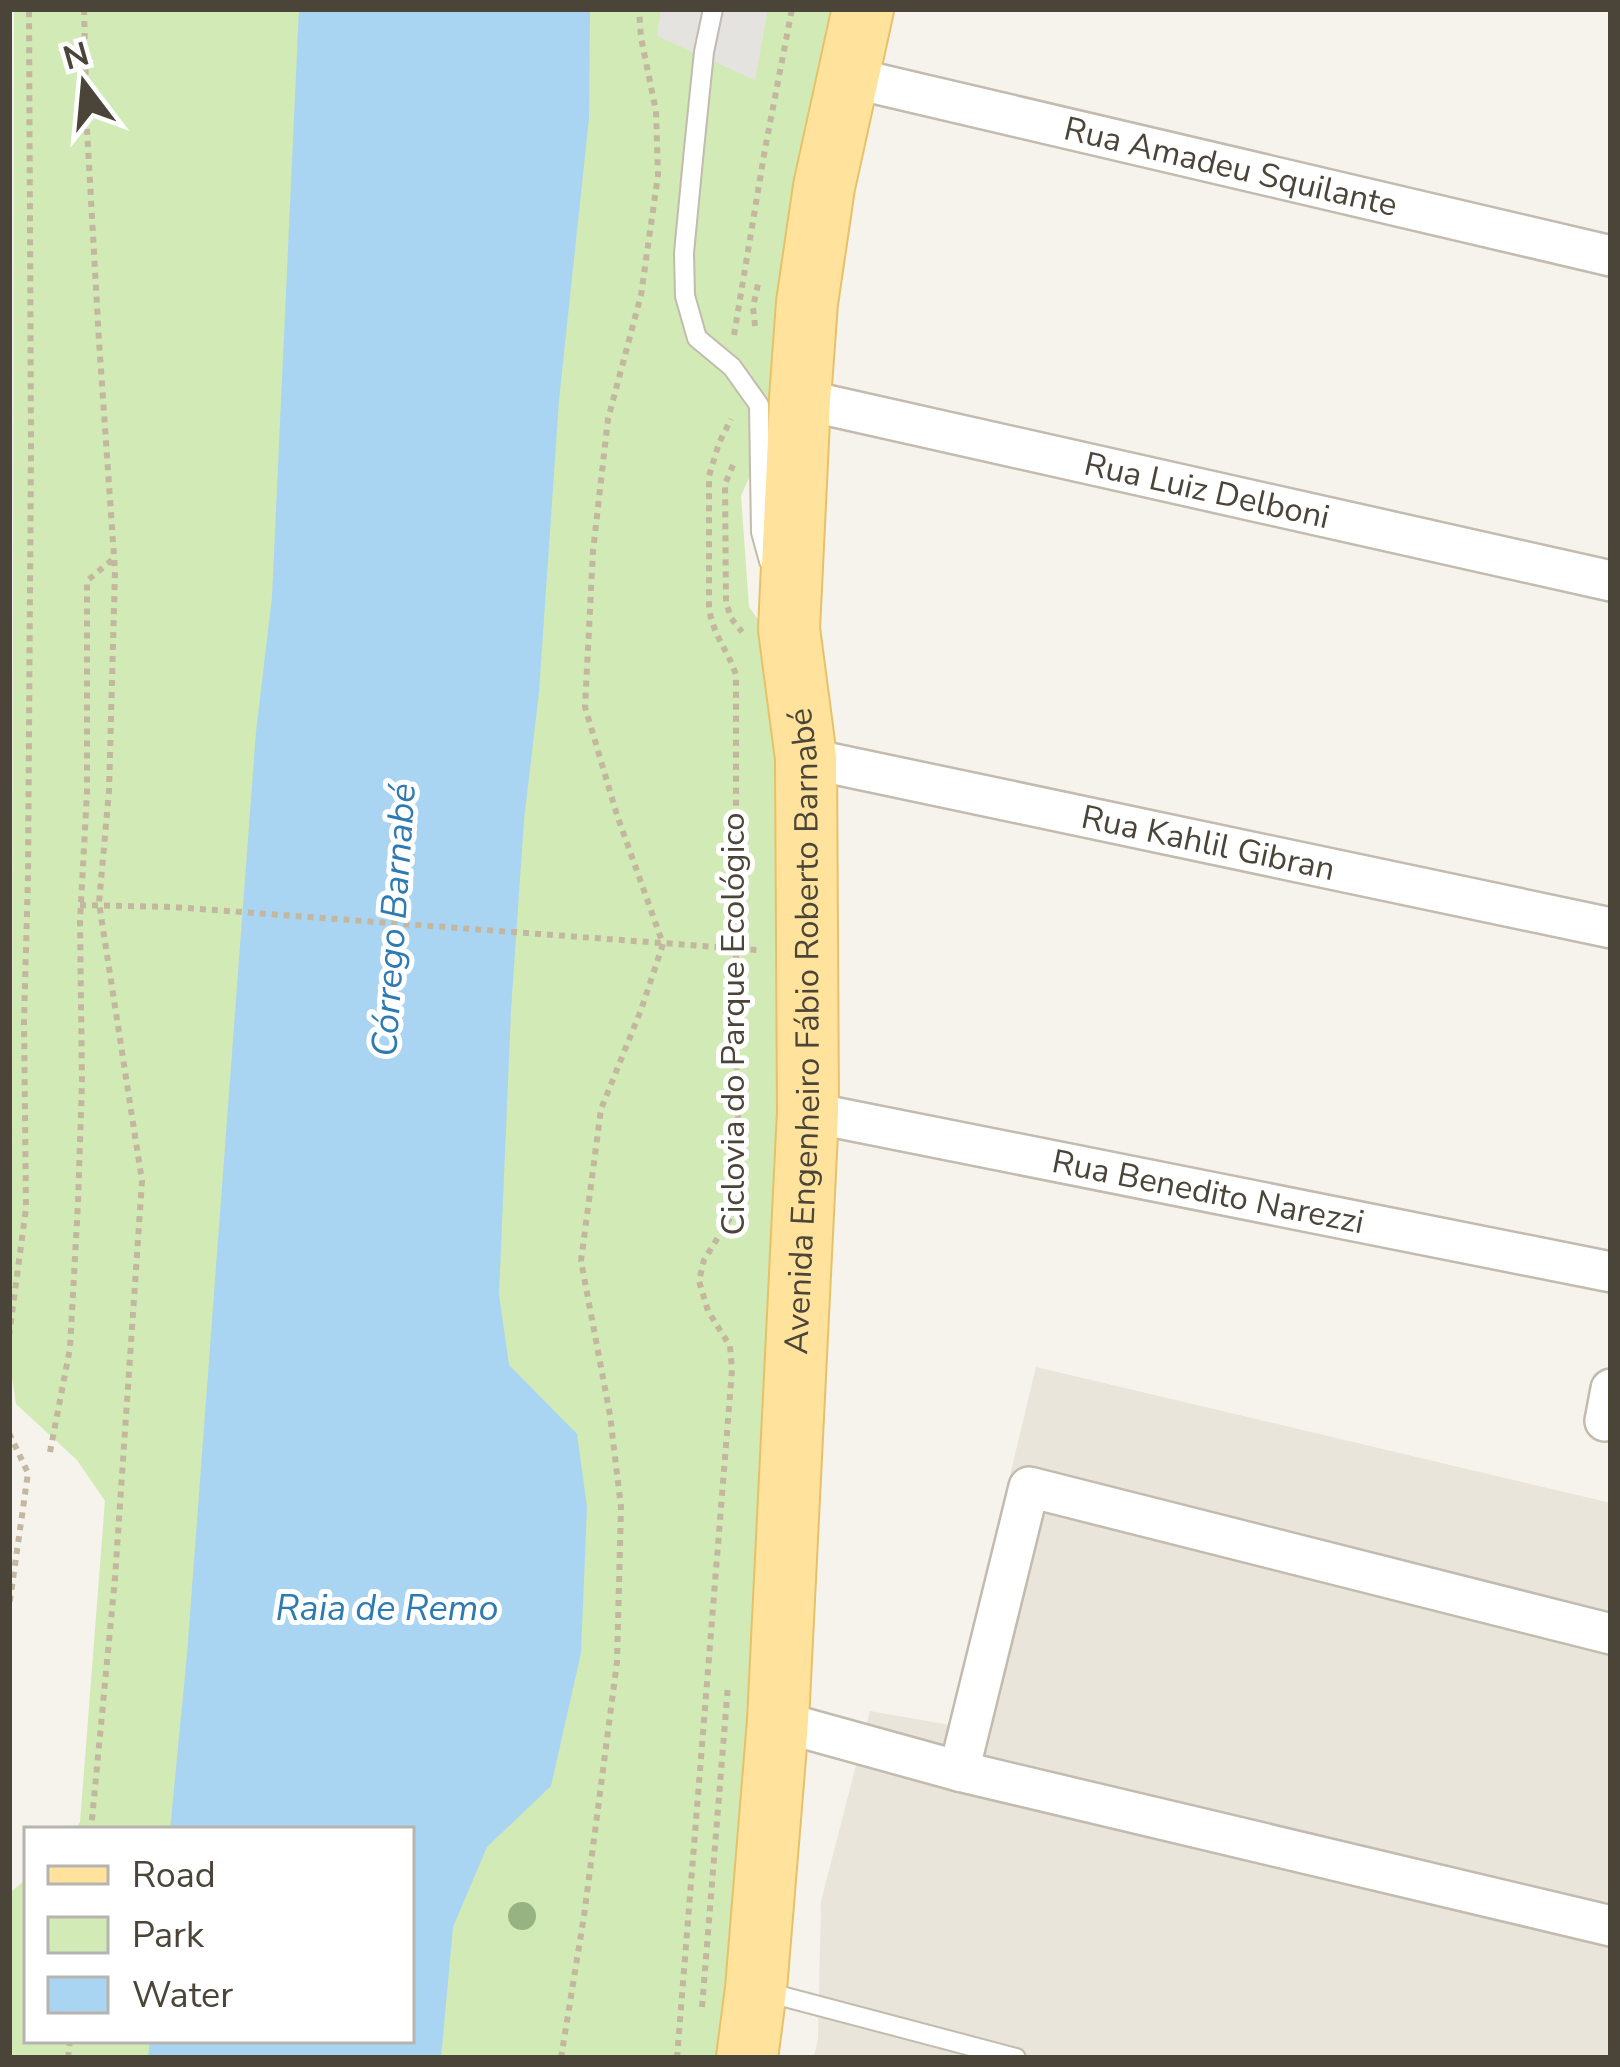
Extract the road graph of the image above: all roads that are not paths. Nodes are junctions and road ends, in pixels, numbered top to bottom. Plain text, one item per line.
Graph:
1 (713, 9) edge
2 (863, 9) edge
3 (848, 76) junction
4 (1611, 256) edge
5 (780, 402) junction
6 (1611, 581) edge
7 (806, 758) junction
8 (1611, 928) edge
9 (808, 1112) junction
10 (1611, 1272) edge
11 (1611, 1634) edge
12 (778, 1721) junction
13 (959, 1771) junction
14 (1611, 1926) edge
15 (756, 1989) junction
16 (747, 2058) edge
17 (1016, 2058) edge

1 - 5 lane
2 - 3 main road, Avenida Engenheiro Fábio Roberto Barnabé
3 - 4 street, Rua Amadeu Squilante
3 - 5 main road, Avenida Engenheiro Fábio Roberto Barnabé
5 - 6 street, Rua Luiz Delboni
5 - 7 main road, Avenida Engenheiro Fábio Roberto Barnabé
7 - 8 street, Rua Kahlil Gibran
7 - 9 main road, Avenida Engenheiro Fábio Roberto Barnabé
9 - 10 street, Rua Benedito Narezzi
9 - 12 main road, Avenida Engenheiro Fábio Roberto Barnabé
11 - 13 street
12 - 13 street
12 - 15 main road, Avenida Engenheiro Fábio Roberto Barnabé
13 - 14 street
15 - 16 main road, Avenida Engenheiro Fábio Roberto Barnabé
15 - 17 lane

